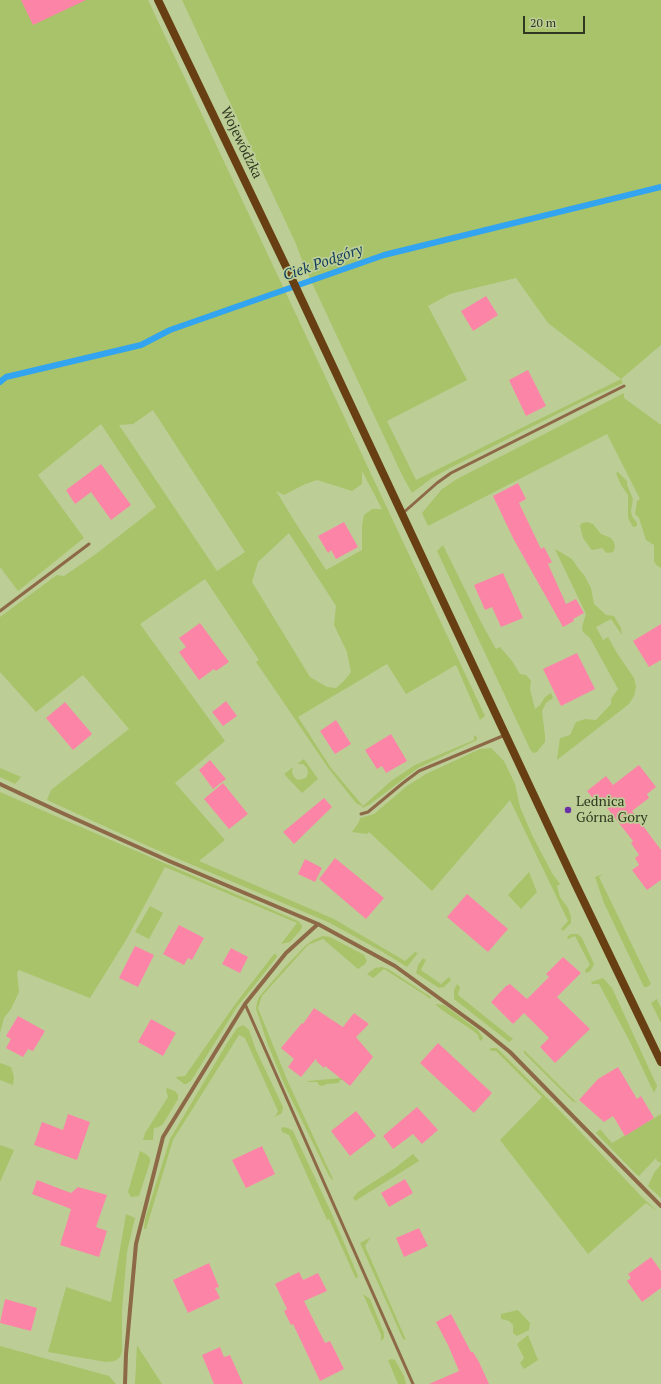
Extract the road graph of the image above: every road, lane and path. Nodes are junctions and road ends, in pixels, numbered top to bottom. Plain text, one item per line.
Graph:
1 (158, 0) edge
2 (624, 386) dead end
3 (401, 514) junction
4 (89, 544) dead end
5 (0, 611) edge
6 (505, 735) junction
7 (0, 784) edge
8 (361, 814) dead end
9 (318, 924) junction
10 (245, 1004) junction
11 (661, 1062) edge
12 (661, 1206) edge
13 (125, 1384) edge
14 (413, 1384) edge

1 - 3 main road, Wojewódzka
2 - 3 lane
3 - 6 main road, Wojewódzka
4 - 5 lane
6 - 8 lane
6 - 11 main road, Wojewódzka
7 - 9 street
9 - 10 street
9 - 12 street
10 - 13 street
10 - 14 lane

